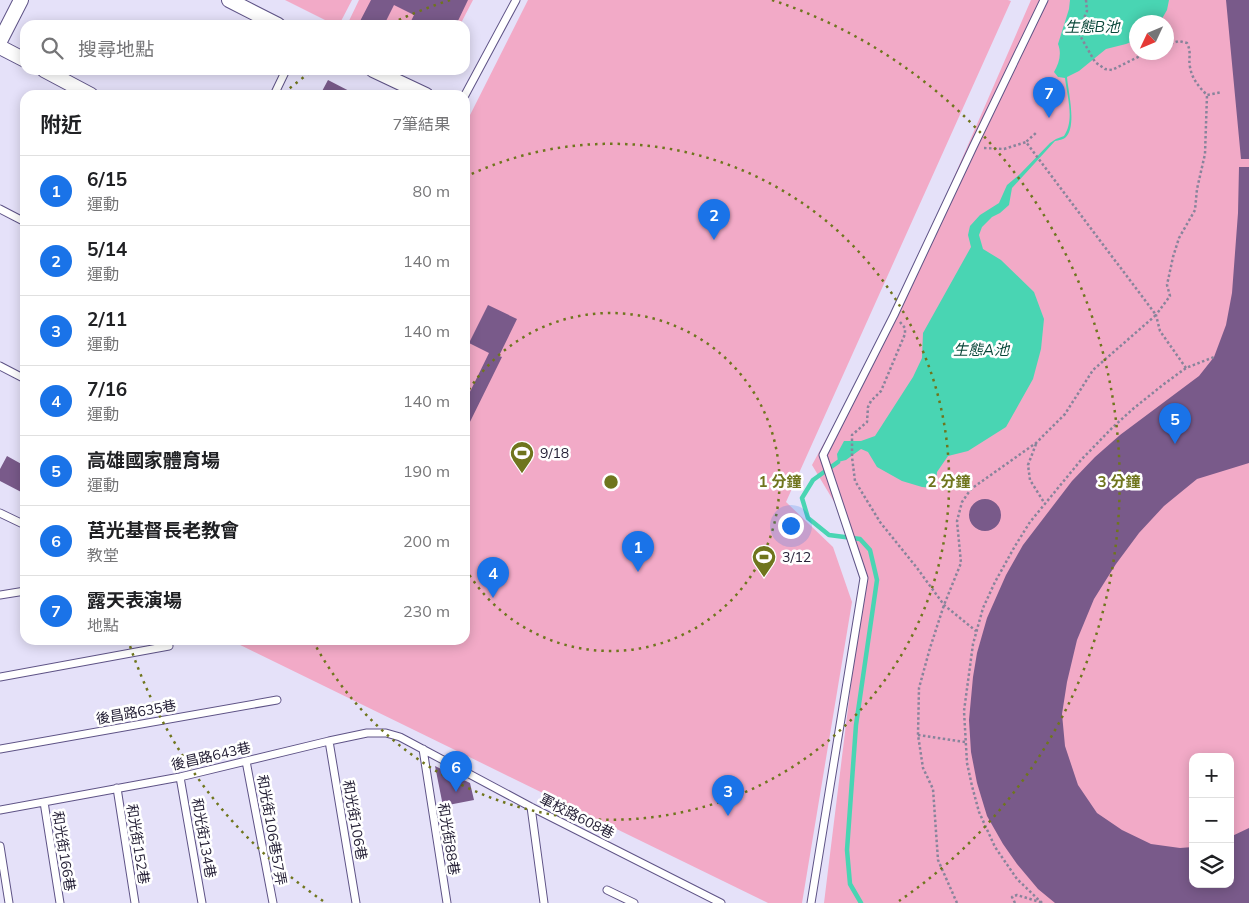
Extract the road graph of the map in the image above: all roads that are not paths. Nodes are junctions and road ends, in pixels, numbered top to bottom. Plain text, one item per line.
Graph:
1 (21, 0) edge
2 (229, 0) edge
3 (516, 0) edge
4 (1044, 0) edge
5 (268, 20) edge
6 (0, 41) edge
7 (0, 47) edge
8 (20, 57) edge
9 (53, 75) edge
10 (284, 75) edge
11 (383, 75) edge
12 (82, 90) edge
13 (276, 90) edge
14 (415, 90) edge
15 (468, 90) edge
16 (0, 209) edge
17 (20, 219) edge
18 (0, 366) edge
19 (20, 376) edge
20 (0, 513) edge
21 (20, 523) edge
22 (20, 592) edge
23 (0, 595) edge
24 (169, 646) dead end
25 (0, 677) edge
26 (277, 700) dead end
27 (329, 741) junction
28 (0, 749) edge
29 (423, 749) junction
30 (246, 761) junction
31 (180, 776) junction
32 (117, 788) junction
33 (44, 802) junction
34 (530, 807) junction
35 (0, 810) edge
36 (0, 846) edge
37 (608, 890) dead end
38 (10, 903) edge
39 (60, 903) edge
40 (135, 903) edge
41 (202, 903) edge
42 (273, 903) edge
43 (356, 903) edge
44 (446, 903) edge
45 (544, 903) edge
46 (634, 903) edge
47 (721, 903) edge
48 (811, 903) edge

1 - 6 street
2 - 5 street
3 - 15 lane
4 - 48 lane
7 - 8 street
9 - 12 street
10 - 13 lane
11 - 14 street
16 - 17 lane
18 - 19 lane
20 - 21 lane
22 - 23 lane
24 - 25 lane
26 - 28 lane, 後昌路635巷
27 - 29 lane, 後昌路643巷
27 - 30 lane, 後昌路643巷
27 - 43 lane, 和光街106巷
29 - 34 lane, 軍校路608巷
29 - 44 lane, 和光街88巷
30 - 31 lane, 後昌路643巷
30 - 42 lane, 和光街106巷57弄
31 - 32 lane, 後昌路643巷
31 - 41 lane, 和光街134巷
32 - 33 lane, 後昌路643巷
32 - 40 lane, 和光街152巷
33 - 35 lane, 後昌路643巷
33 - 39 lane, 和光街166巷
34 - 45 lane
34 - 47 lane, 軍校路608巷
36 - 38 lane
37 - 46 lane

